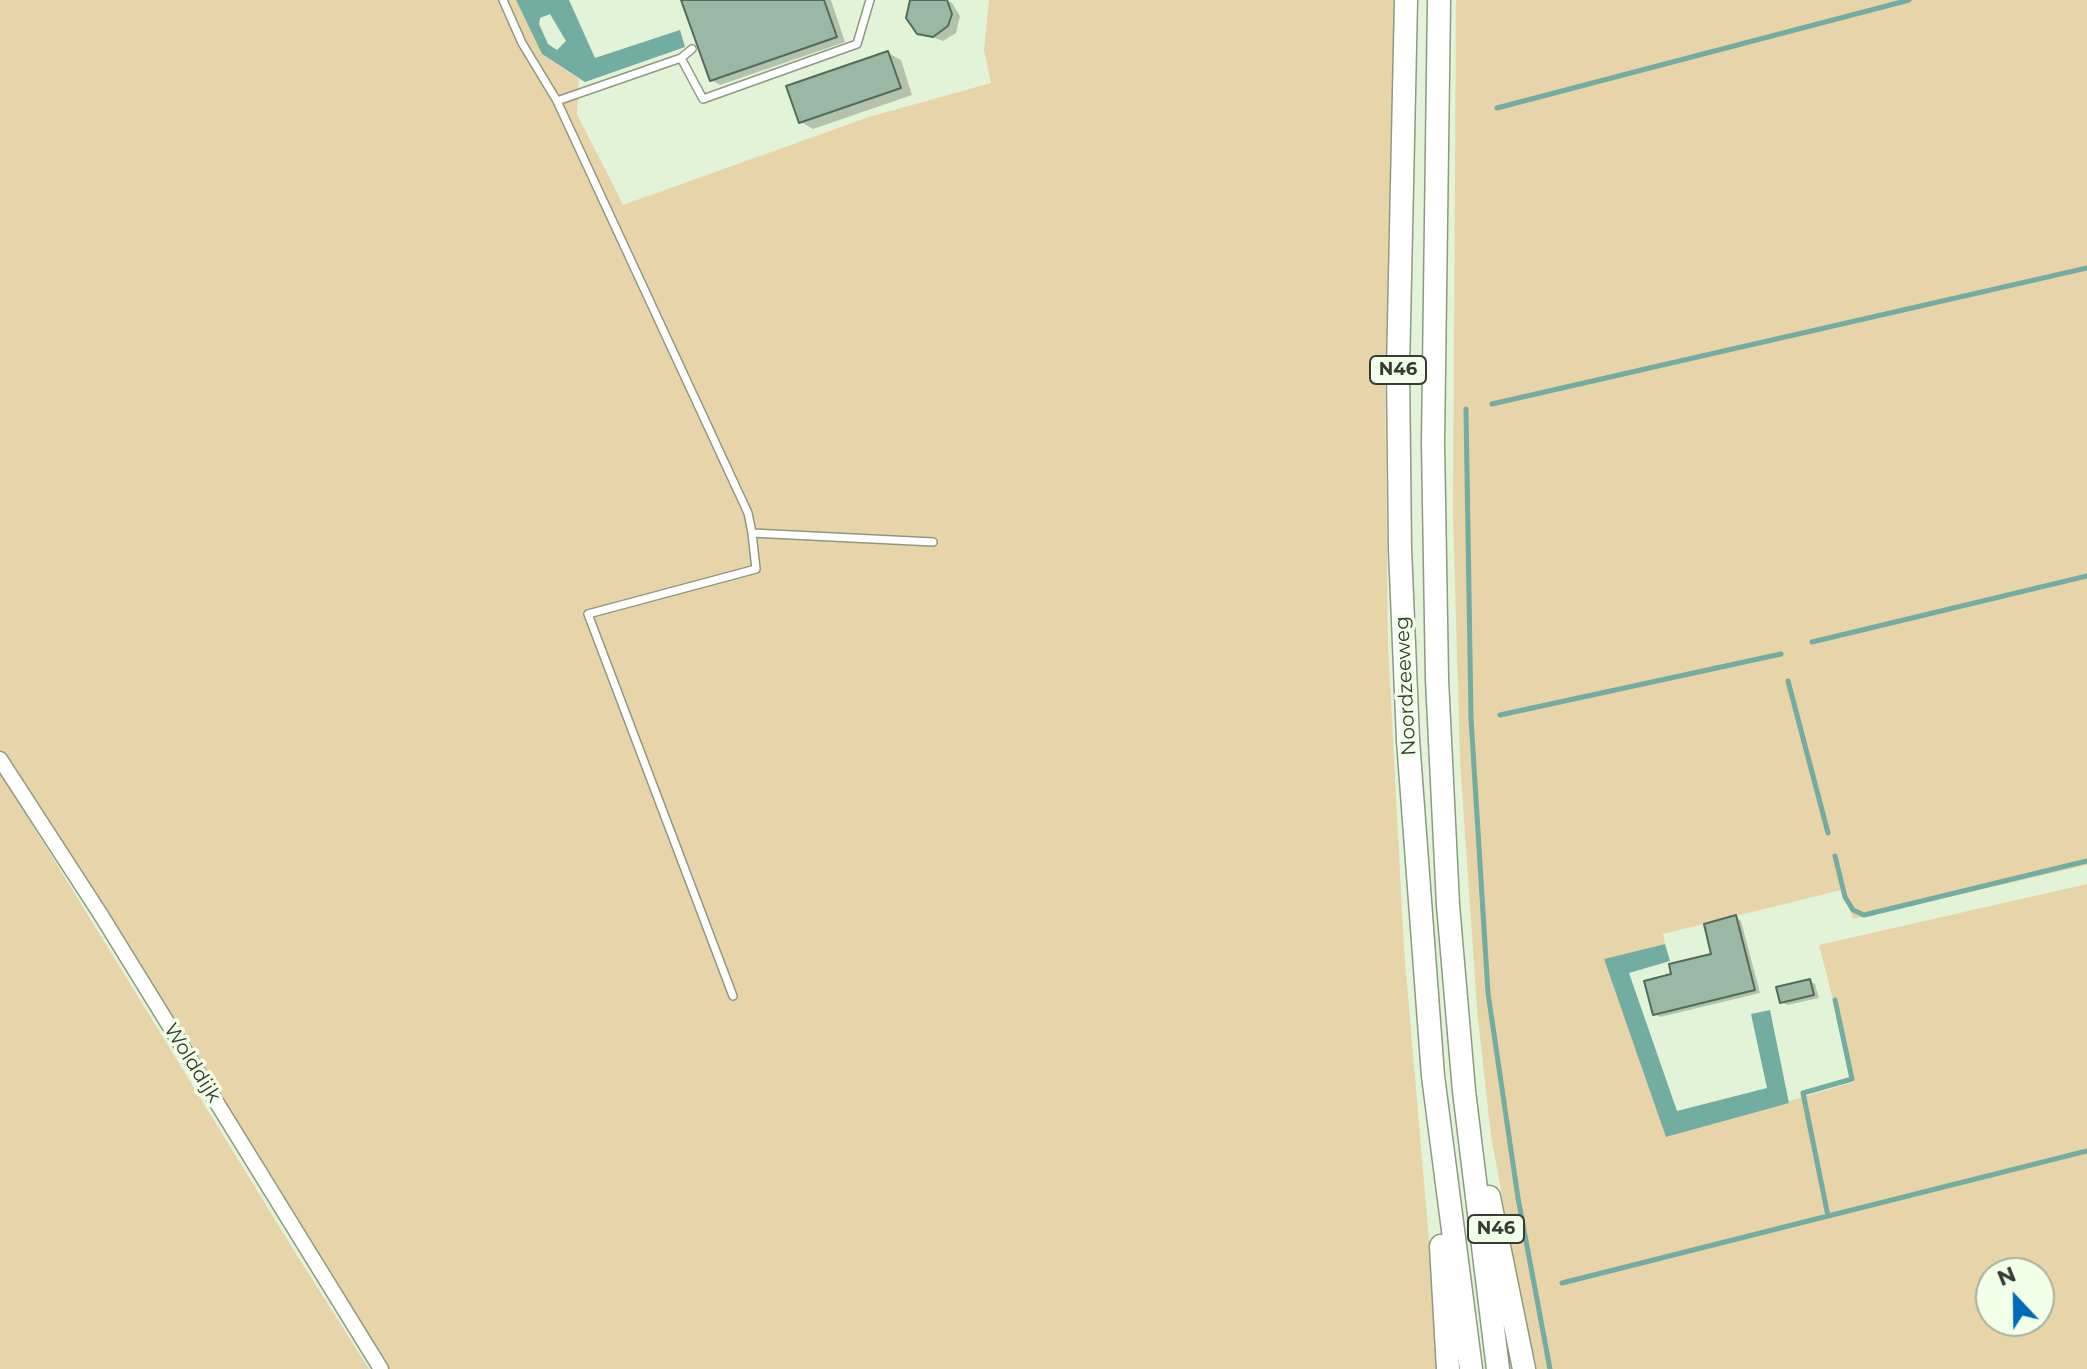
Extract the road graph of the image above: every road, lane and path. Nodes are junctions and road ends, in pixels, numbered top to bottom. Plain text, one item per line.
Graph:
1 (503, 0) edge
2 (870, 0) edge
3 (1406, 0) edge
4 (1439, 0) edge
5 (692, 49) dead end
6 (681, 58) junction
7 (557, 101) junction
8 (752, 533) junction
9 (933, 542) dead end
10 (0, 759) edge
11 (733, 996) dead end
12 (1464, 1091) junction
13 (1440, 1141) junction
14 (381, 1369) edge
15 (1448, 1369) edge
16 (1471, 1369) edge
17 (1498, 1369) edge
18 (1524, 1369) edge

1 - 7 lane
2 - 6 lane
3 - 13 highway, Noordzeeweg / N46
4 - 12 highway, Noordzeeweg / N46
5 - 6 lane
6 - 7 lane
7 - 8 lane
8 - 9 lane
8 - 11 lane
10 - 14 street, Wolddijk
12 - 17 highway, Noordzeeweg / N46
12 - 18 highway, N46
13 - 15 highway, N46
13 - 16 highway, Noordzeeweg

